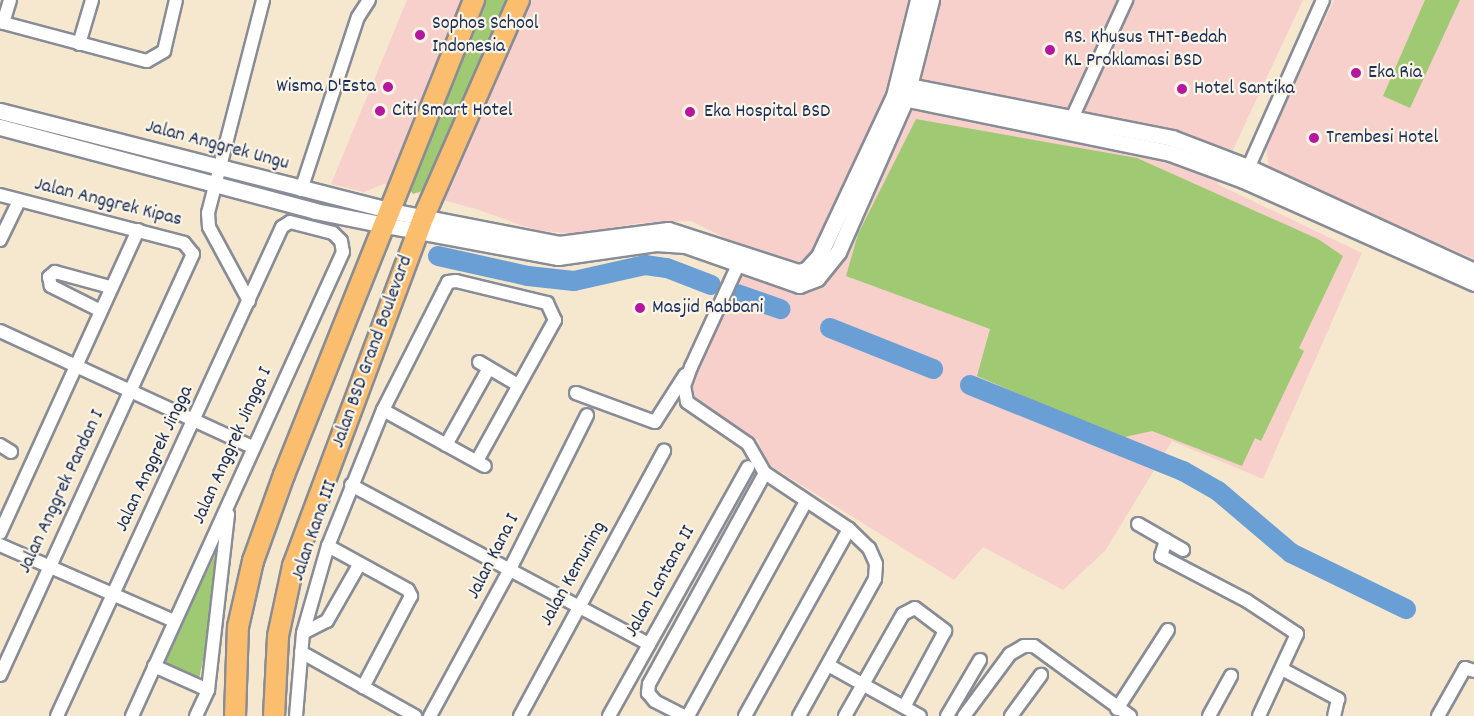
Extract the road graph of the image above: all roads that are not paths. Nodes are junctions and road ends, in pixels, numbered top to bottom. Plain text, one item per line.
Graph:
1 (10, 0) edge
2 (92, 0) edge
3 (176, 0) edge
4 (263, 0) edge
5 (355, 0) edge
6 (369, 0) edge
7 (474, 0) edge
8 (519, 0) edge
9 (918, 0) edge
10 (931, 0) edge
11 (1126, 0) edge
12 (1323, 0) edge
13 (358, 17) junction
14 (2, 22) edge
15 (79, 44) junction
16 (901, 91) junction
17 (0, 111) edge
18 (1073, 116) junction
19 (0, 127) edge
20 (220, 168) junction
21 (1245, 174) junction
22 (215, 184) junction
23 (301, 189) junction
24 (0, 195) edge
25 (20, 201) junction
26 (388, 218) junction
27 (290, 222) joint
28 (422, 223) junction
29 (138, 230) junction
30 (0, 240) edge
31 (720, 252) junction
32 (738, 265) junction
33 (1474, 271) edge
34 (1474, 283) edge
35 (110, 287) junction
36 (249, 301) junction
37 (99, 310) junction
38 (0, 331) edge
39 (75, 364) junction
40 (691, 367) junction
41 (518, 385) junction
42 (130, 392) junction
43 (576, 393) dead end
44 (383, 410) junction
45 (587, 415) dead end
46 (195, 420) junction
47 (446, 445) junction
48 (252, 447) junction
49 (664, 451) dead end
50 (748, 468) dead end
51 (765, 473) junction
52 (351, 484) junction
53 (806, 501) junction
54 (230, 504) junction
55 (1138, 524) dead end
56 (849, 529) junction
57 (0, 533) edge
58 (1166, 540) junction
59 (0, 544) edge
60 (328, 546) junction
61 (1183, 550) dead end
62 (359, 565) junction
63 (49, 566) junction
64 (510, 569) junction
65 (114, 594) junction
66 (578, 606) junction
67 (174, 621) junction
68 (1167, 630) dead end
69 (303, 633) junction
70 (649, 644) junction
71 (301, 652) junction
72 (980, 660) dead end
73 (828, 665) junction
74 (154, 666) junction
75 (1282, 669) junction
76 (1474, 670) edge
77 (0, 675) edge
78 (1041, 675) dead end
79 (1231, 676) dead end
80 (863, 685) junction
81 (363, 687) junction
82 (208, 690) junction
83 (904, 707) junction
84 (1117, 709) junction
85 (682, 715) edge
86 (57, 716) edge
87 (132, 716) edge
88 (196, 716) edge
89 (234, 716) edge
90 (274, 716) edge
91 (296, 716) edge
92 (415, 716) edge
93 (430, 716) edge
94 (520, 716) edge
95 (609, 716) edge
96 (746, 716) edge
97 (799, 716) edge
98 (845, 716) edge
99 (920, 716) edge
100 (947, 716) edge
101 (964, 716) edge
102 (1011, 716) edge
103 (1130, 716) edge
104 (1209, 716) edge
105 (1259, 716) edge
106 (1334, 716) edge
107 (1438, 716) edge

1 - 14 street
2 - 15 street
3 - 15 street
4 - 20 street
5 - 13 street
6 - 13 street
7 - 26 main road, Jalan BSD Grand Boulevard
8 - 28 main road, Jalan BSD Grand Boulevard
9 - 16 street
10 - 16 street
11 - 18 street
12 - 21 street
13 - 23 street
14 - 15 street
16 - 18 street
16 - 21 street
16 - 31 street
16 - 32 street
17 - 20 street, Jalan Anggrek Ungu
18 - 21 street
19 - 22 street, Jalan Anggrek Ungu
20 - 22 street
20 - 23 street, Jalan Anggrek Ungu
21 - 33 street
21 - 34 street
22 - 26 street, Jalan Anggrek Ungu
22 - 36 street
23 - 26 street, Jalan Anggrek Ungu
24 - 25 street, Jalan Anggrek Kipas
25 - 29 street, Jalan Anggrek Kipas
25 - 30 street
26 - 28 street, Jalan Anggrek Ungu
26 - 89 main road, Jalan BSD Grand Boulevard
27 - 36 street, Jalan Anggrek Jingga
27 - 48 street, Jalan Anggrek Jingga I
28 - 31 street, Jalan Anggrek Ungu
28 - 90 main road, Jalan BSD Grand Boulevard
29 - 35 street
29 - 42 street, Jalan Anggrek Kipas
31 - 32 street
32 - 40 street
35 - 37 street
35 - 37 street
36 - 46 street, Jalan Anggrek Jingga
37 - 39 street
38 - 39 street
39 - 42 street
39 - 57 street
40 - 43 street
40 - 51 street
41 - 44 street, Jalan Kana III
41 - 47 street
41 - 47 street
42 - 46 street
42 - 63 street, Jalan Anggrek Pandan I
44 - 47 street
44 - 52 street, Jalan Kana III
45 - 64 street, Jalan Kana I
46 - 48 street
46 - 65 street, Jalan Anggrek Jingga
48 - 54 street, Jalan Anggrek Jingga I
49 - 66 street, Jalan Kemuning
50 - 70 street, Jalan Lantana II
51 - 53 street
51 - 85 street
52 - 60 street, Jalan Kana III
52 - 64 street
53 - 56 street
53 - 85 street
54 - 67 street, Jalan Anggrek Jingga I
54 - 82 street
55 - 58 street
56 - 73 street
56 - 96 street
58 - 61 street
58 - 75 street
59 - 63 street
60 - 62 street
60 - 69 street, Jalan Kana III
62 - 69 street
62 - 81 street
63 - 65 street
63 - 77 street, Jalan Anggrek Pandan I
64 - 66 street
64 - 93 street, Jalan Kana I
65 - 67 street
65 - 86 street, Jalan Anggrek Jingga
66 - 70 street
66 - 94 street, Jalan Kemuning
67 - 74 street, Jalan Anggrek Jingga I
68 - 84 street
69 - 71 street, Jalan Kana III
70 - 95 street, Jalan Lantana II
71 - 81 street
71 - 91 street, Jalan Kana III
72 - 100 street
73 - 80 street
73 - 97 street
74 - 82 street
74 - 87 street, Jalan Anggrek Jingga I
75 - 105 street
75 - 106 street
76 - 107 street
78 - 102 street
79 - 104 street
80 - 83 street
80 - 83 street
80 - 98 street
81 - 92 street
82 - 88 street
83 - 99 street
84 - 101 street
84 - 103 street

